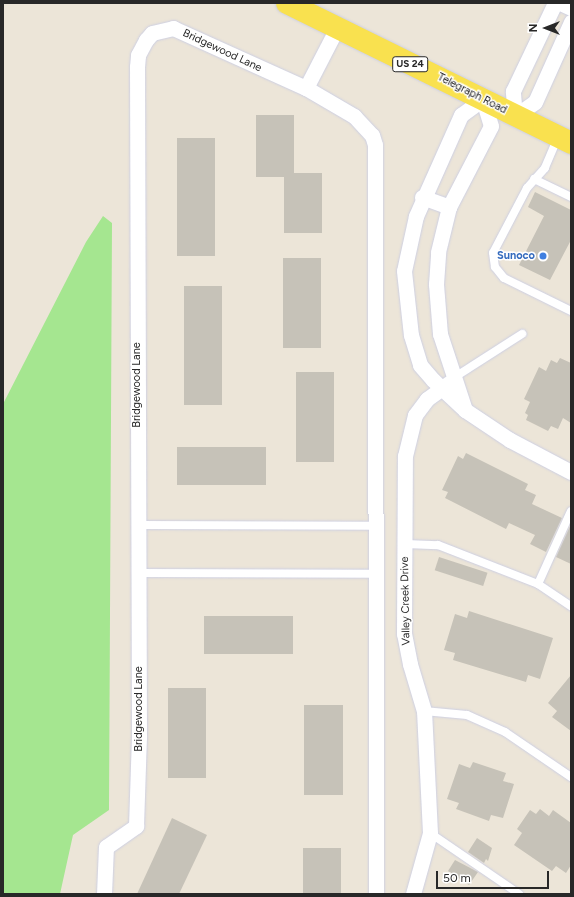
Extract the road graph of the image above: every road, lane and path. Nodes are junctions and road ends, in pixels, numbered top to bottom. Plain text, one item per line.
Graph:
1 (287, 3) edge
2 (555, 3) edge
3 (560, 3) edge
4 (571, 8) edge
5 (571, 22) edge
6 (338, 28) junction
7 (306, 88) junction
8 (483, 99) junction
9 (515, 116) junction
10 (565, 140) edge
11 (534, 179) junction
12 (422, 197) junction
13 (571, 197) edge
14 (449, 207) junction
15 (571, 311) edge
16 (522, 334) dead end
17 (455, 378) junction
18 (442, 388) junction
19 (465, 410) junction
20 (571, 472) edge
21 (571, 511) edge
22 (138, 525) junction
23 (374, 526) junction
24 (404, 544) junction
25 (138, 573) junction
26 (375, 574) junction
27 (538, 584) junction
28 (571, 606) edge
29 (424, 711) junction
30 (571, 777) edge
31 (430, 833) junction
32 (104, 894) edge
33 (376, 894) edge
34 (413, 894) edge
35 (519, 894) edge

1 - 6 main road, Telegraph Road / US 24
2 - 9 street
3 - 4 street
5 - 9 street
6 - 7 street
6 - 8 main road, Telegraph Road / US 24
7 - 22 street, Bridgewood Lane
7 - 23 street, Bridgewood Lane
8 - 9 main road, Telegraph Road / US 24
8 - 12 street
8 - 14 street
9 - 10 main road, Telegraph Road / US 24
10 - 11 lane
11 - 13 lane
11 - 15 lane
12 - 14 street
12 - 18 street
14 - 17 street
16 - 17 lane
17 - 18 street, Valley Creek Drive
17 - 19 street
18 - 19 street
18 - 24 street, Valley Creek Drive
19 - 20 street
21 - 27 lane
22 - 23 lane
22 - 25 street, Bridgewood Lane
23 - 26 street, Bridgewood Lane
24 - 27 lane
24 - 29 street, Valley Creek Drive
25 - 26 lane
25 - 32 street, Bridgewood Lane
26 - 33 street, Bridgewood Lane
27 - 28 lane
29 - 30 lane
29 - 31 street, Valley Creek Drive
31 - 34 street, Valley Creek Drive
31 - 35 lane

